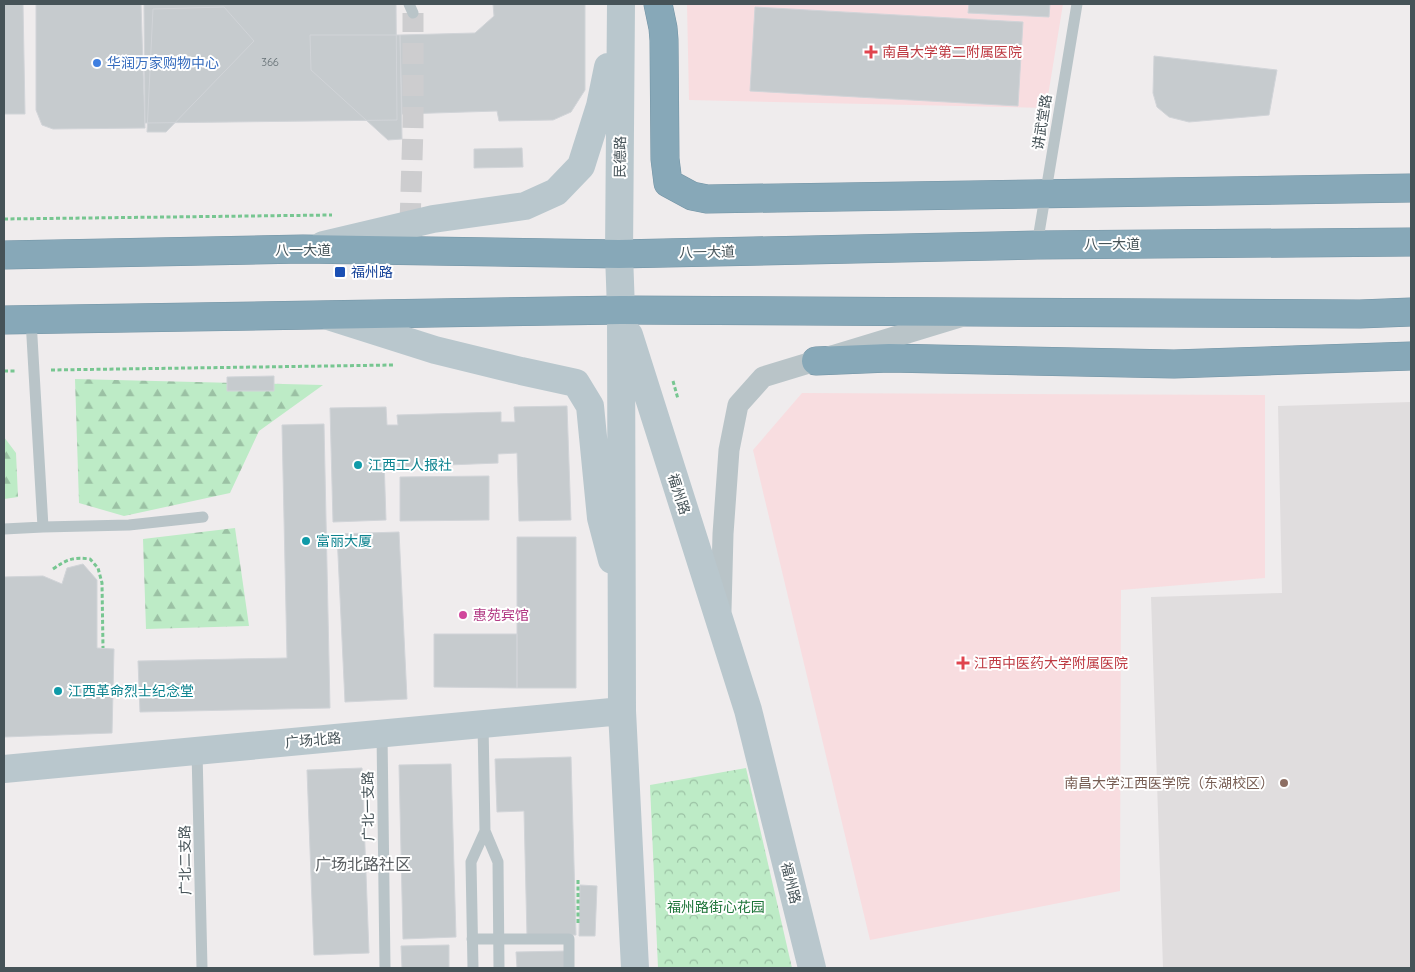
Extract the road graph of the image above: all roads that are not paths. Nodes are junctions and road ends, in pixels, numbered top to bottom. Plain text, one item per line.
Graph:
1 (621, 4) edge
2 (658, 4) edge
3 (1077, 4) edge
4 (1411, 188) edge
5 (1046, 194) junction
6 (1411, 242) edge
7 (1037, 245) junction
8 (303, 249) junction
9 (619, 254) junction
10 (4, 255) edge
11 (621, 310) junction
12 (980, 311) junction
13 (1411, 312) edge
14 (325, 315) junction
15 (4, 320) edge
16 (31, 320) junction
17 (1411, 356) edge
18 (816, 361) junction
19 (203, 516) dead end
20 (42, 528) junction
21 (4, 529) edge
22 (622, 599) junction
23 (720, 625) junction
24 (622, 711) junction
25 (483, 724) junction
26 (382, 733) junction
27 (198, 751) junction
28 (4, 769) edge
29 (485, 831) junction
30 (472, 939) junction
31 (499, 939) junction
32 (202, 968) edge
33 (385, 968) edge
34 (473, 968) edge
35 (500, 968) edge
36 (569, 968) edge
37 (635, 968) edge
38 (812, 968) edge

1 - 8 street
1 - 9 street, 民德路
2 - 5 highway
3 - 5 lane, 讲武堂路
4 - 5 highway
5 - 7 lane, 讲武堂路
6 - 7 highway, 八一大道
7 - 9 highway, 八一大道
8 - 9 highway, 八一大道
8 - 10 highway, 八一大道
9 - 11 street, 民德路
11 - 12 highway
11 - 14 highway
11 - 22 street
11 - 23 street, 福州路
12 - 13 highway
12 - 18 street
14 - 16 highway
14 - 22 street
15 - 16 highway
16 - 20 lane
17 - 18 highway
18 - 23 street
19 - 20 lane
20 - 21 lane
22 - 24 street
23 - 38 street, 福州路
24 - 25 street, 广场北路
24 - 37 street
25 - 26 street, 广场北路
25 - 29 lane
26 - 27 street, 广场北路
26 - 33 lane, 广北一支路
27 - 28 street, 广场北路
27 - 32 lane, 广北二支路
29 - 30 lane
29 - 31 lane
30 - 31 lane
30 - 34 lane
31 - 35 lane
31 - 36 lane

